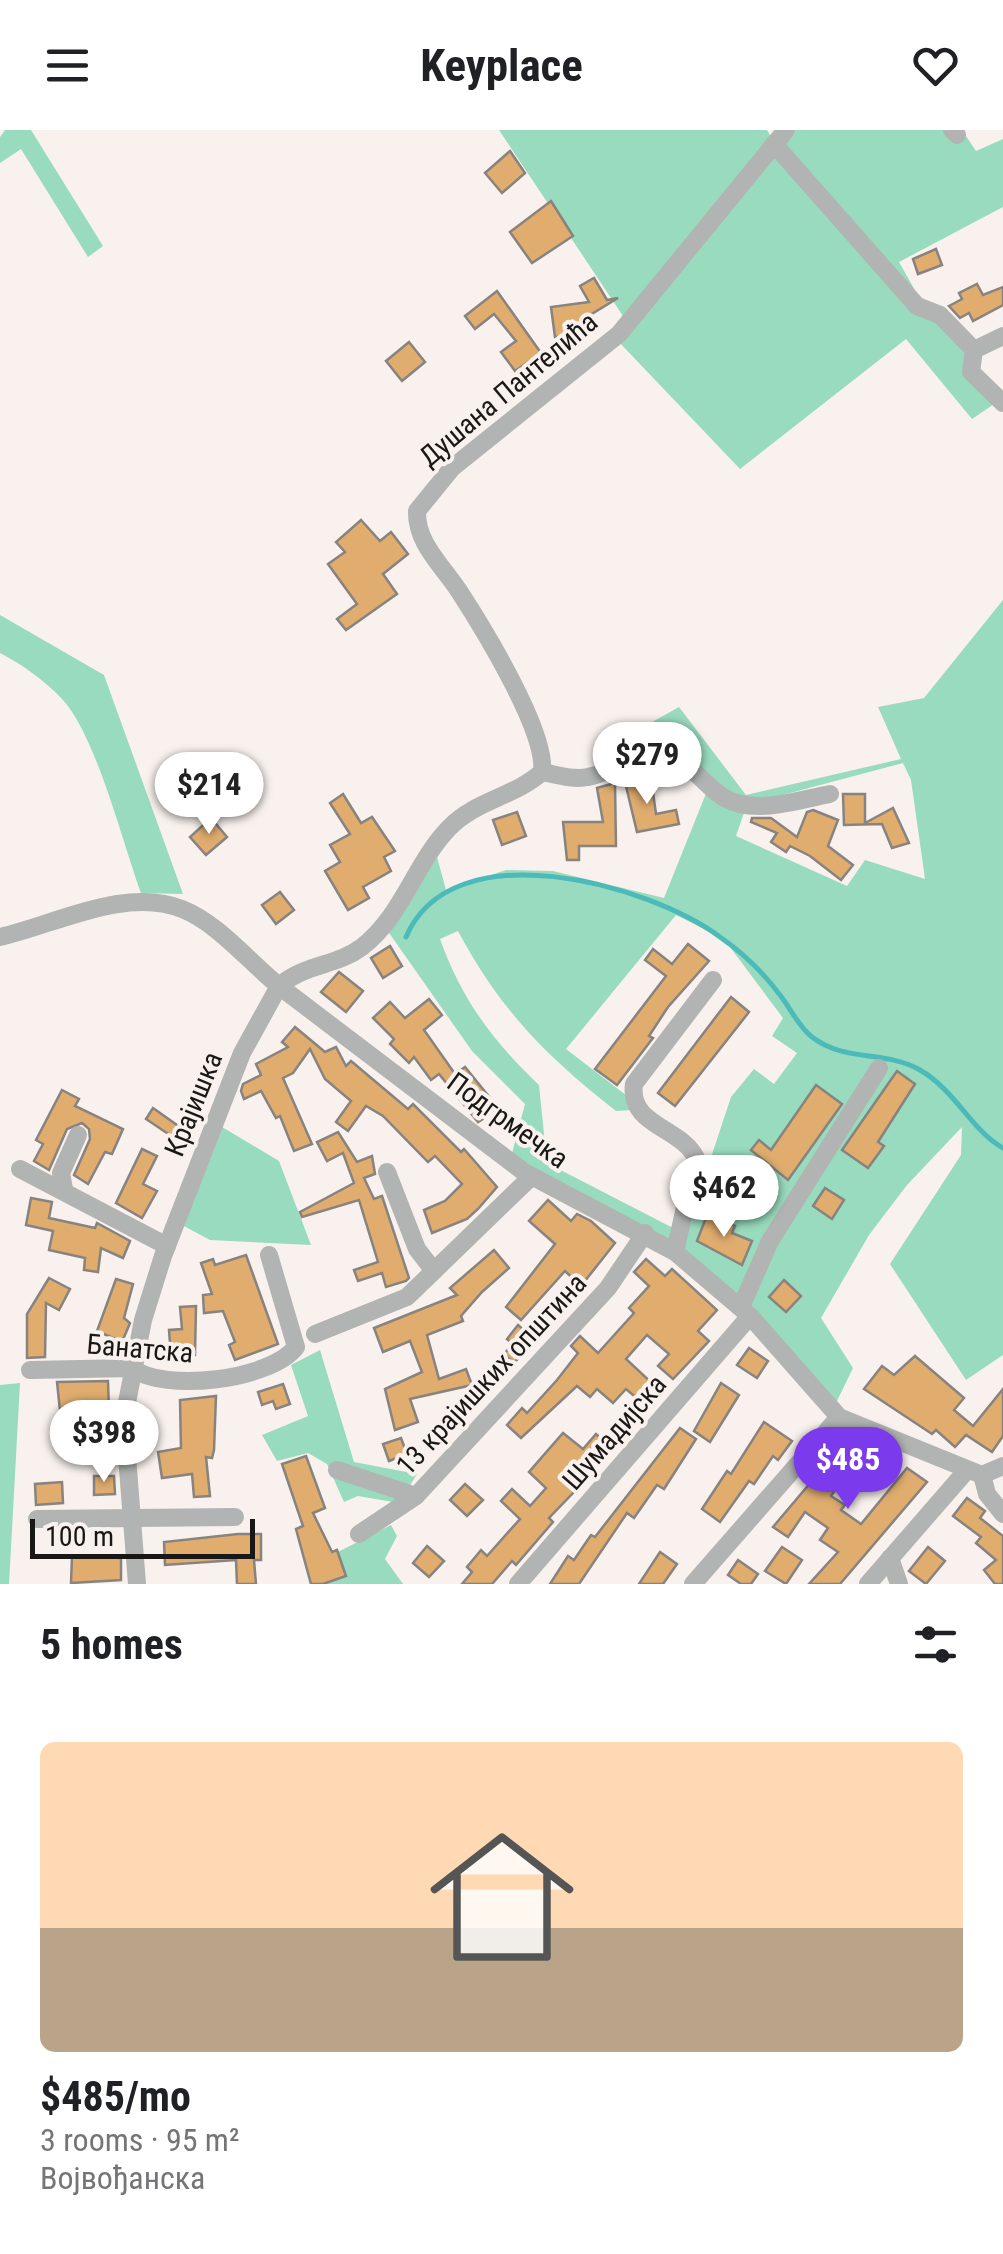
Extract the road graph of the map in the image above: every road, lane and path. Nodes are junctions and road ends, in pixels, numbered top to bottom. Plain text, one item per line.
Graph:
1 (780, 137) edge
2 (1003, 336) edge
3 (974, 350) junction
4 (1003, 403) edge
5 (542, 772) junction
6 (830, 794) dead end
7 (0, 937) edge
8 (713, 980) dead end
9 (279, 986) junction
10 (879, 1068) dead end
11 (78, 1135) dead end
12 (20, 1169) dead end
13 (386, 1172) dead end
14 (531, 1177) junction
15 (64, 1189) junction
16 (645, 1233) junction
17 (167, 1246) junction
18 (675, 1252) junction
19 (269, 1255) dead end
20 (434, 1271) junction
21 (746, 1312) junction
22 (315, 1334) dead end
23 (132, 1368) junction
24 (30, 1370) dead end
25 (840, 1418) junction
26 (1003, 1466) edge
27 (337, 1470) dead end
28 (974, 1472) junction
29 (416, 1496) junction
30 (1003, 1514) edge
31 (235, 1517) dead end
32 (36, 1519) dead end
33 (132, 1520) junction
34 (359, 1534) dead end
35 (890, 1558) junction
36 (137, 1584) edge
37 (518, 1584) edge
38 (693, 1584) edge
39 (868, 1584) edge
40 (899, 1584) edge

1 - 3 street
1 - 5 street, Душана Пантелића
2 - 3 street
3 - 4 street
5 - 6 street
5 - 9 street
7 - 9 street
8 - 18 street
9 - 14 street, Подгрмечка
9 - 17 street, Крајишка
10 - 21 street, Шумадијска
11 - 15 street
12 - 15 street
13 - 20 street
14 - 16 street, Подгрмечка
14 - 20 street
15 - 17 street
16 - 18 street, Подгрмечка
16 - 29 street, 13 крајишких општина
17 - 23 street, Крајишка
18 - 21 street, Подгрмечка
19 - 23 street, Банатска
20 - 22 street
21 - 25 street, Подгрмечка
21 - 37 street, Шумадијска
23 - 24 street, Банатска
23 - 33 street, Крајишка
25 - 28 street, Подгрмечка
25 - 38 street
26 - 28 street
27 - 29 street
28 - 30 street
28 - 35 street
29 - 34 street, 13 крајишких општина
31 - 33 street
32 - 33 street
33 - 36 street, Крајишка
35 - 39 street
35 - 40 street

